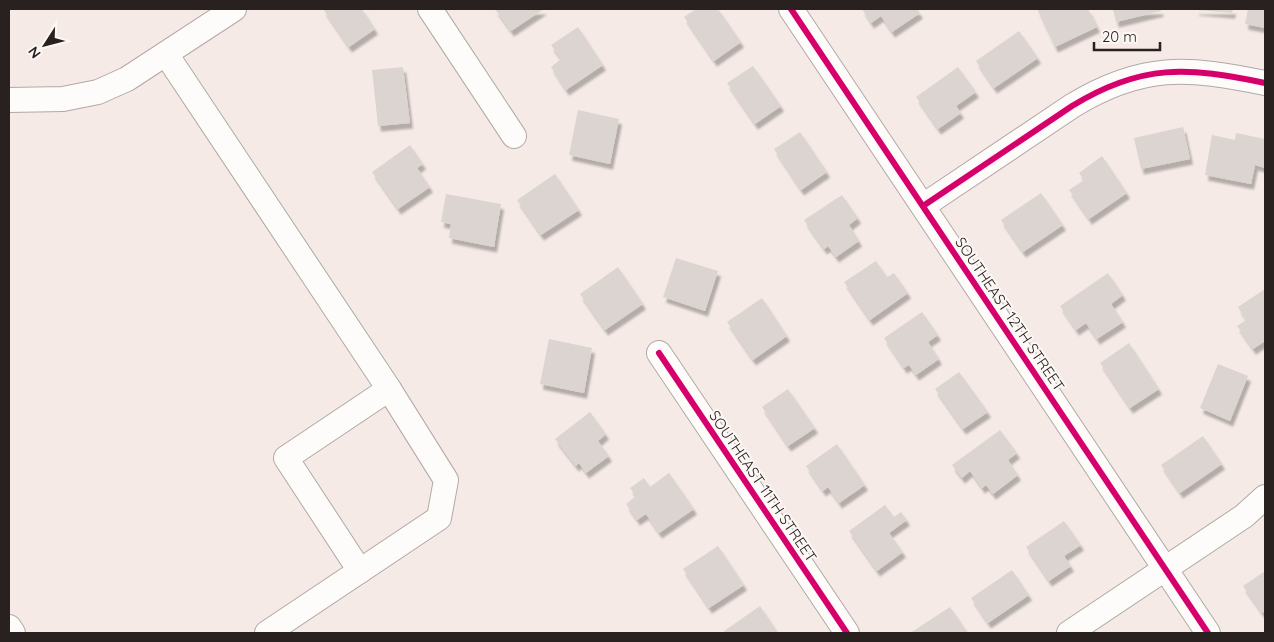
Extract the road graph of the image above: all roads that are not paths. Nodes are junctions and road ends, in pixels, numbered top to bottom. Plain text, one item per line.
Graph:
1 (234, 9) edge
2 (430, 9) edge
3 (791, 9) edge
4 (166, 54) junction
5 (1265, 83) edge
6 (9, 100) edge
7 (514, 136) dead end
8 (922, 206) junction
9 (659, 353) dead end
10 (389, 389) junction
11 (1265, 497) edge
12 (1164, 569) junction
13 (360, 571) junction
14 (9, 627) edge
15 (13, 633) edge
16 (267, 633) edge
17 (847, 633) edge
18 (1069, 633) edge
19 (1208, 633) edge

1 - 4 street
2 - 7 street
3 - 8 street, SOUTHEAST 12TH STREET
4 - 6 street
4 - 10 street
5 - 8 street
8 - 12 street, SOUTHEAST 12TH STREET
9 - 17 street, SOUTHEAST 11TH STREET
10 - 13 street
10 - 13 street
11 - 12 street
12 - 18 street
12 - 19 street, SOUTHEAST 12TH STREET
13 - 16 street
14 - 15 street

